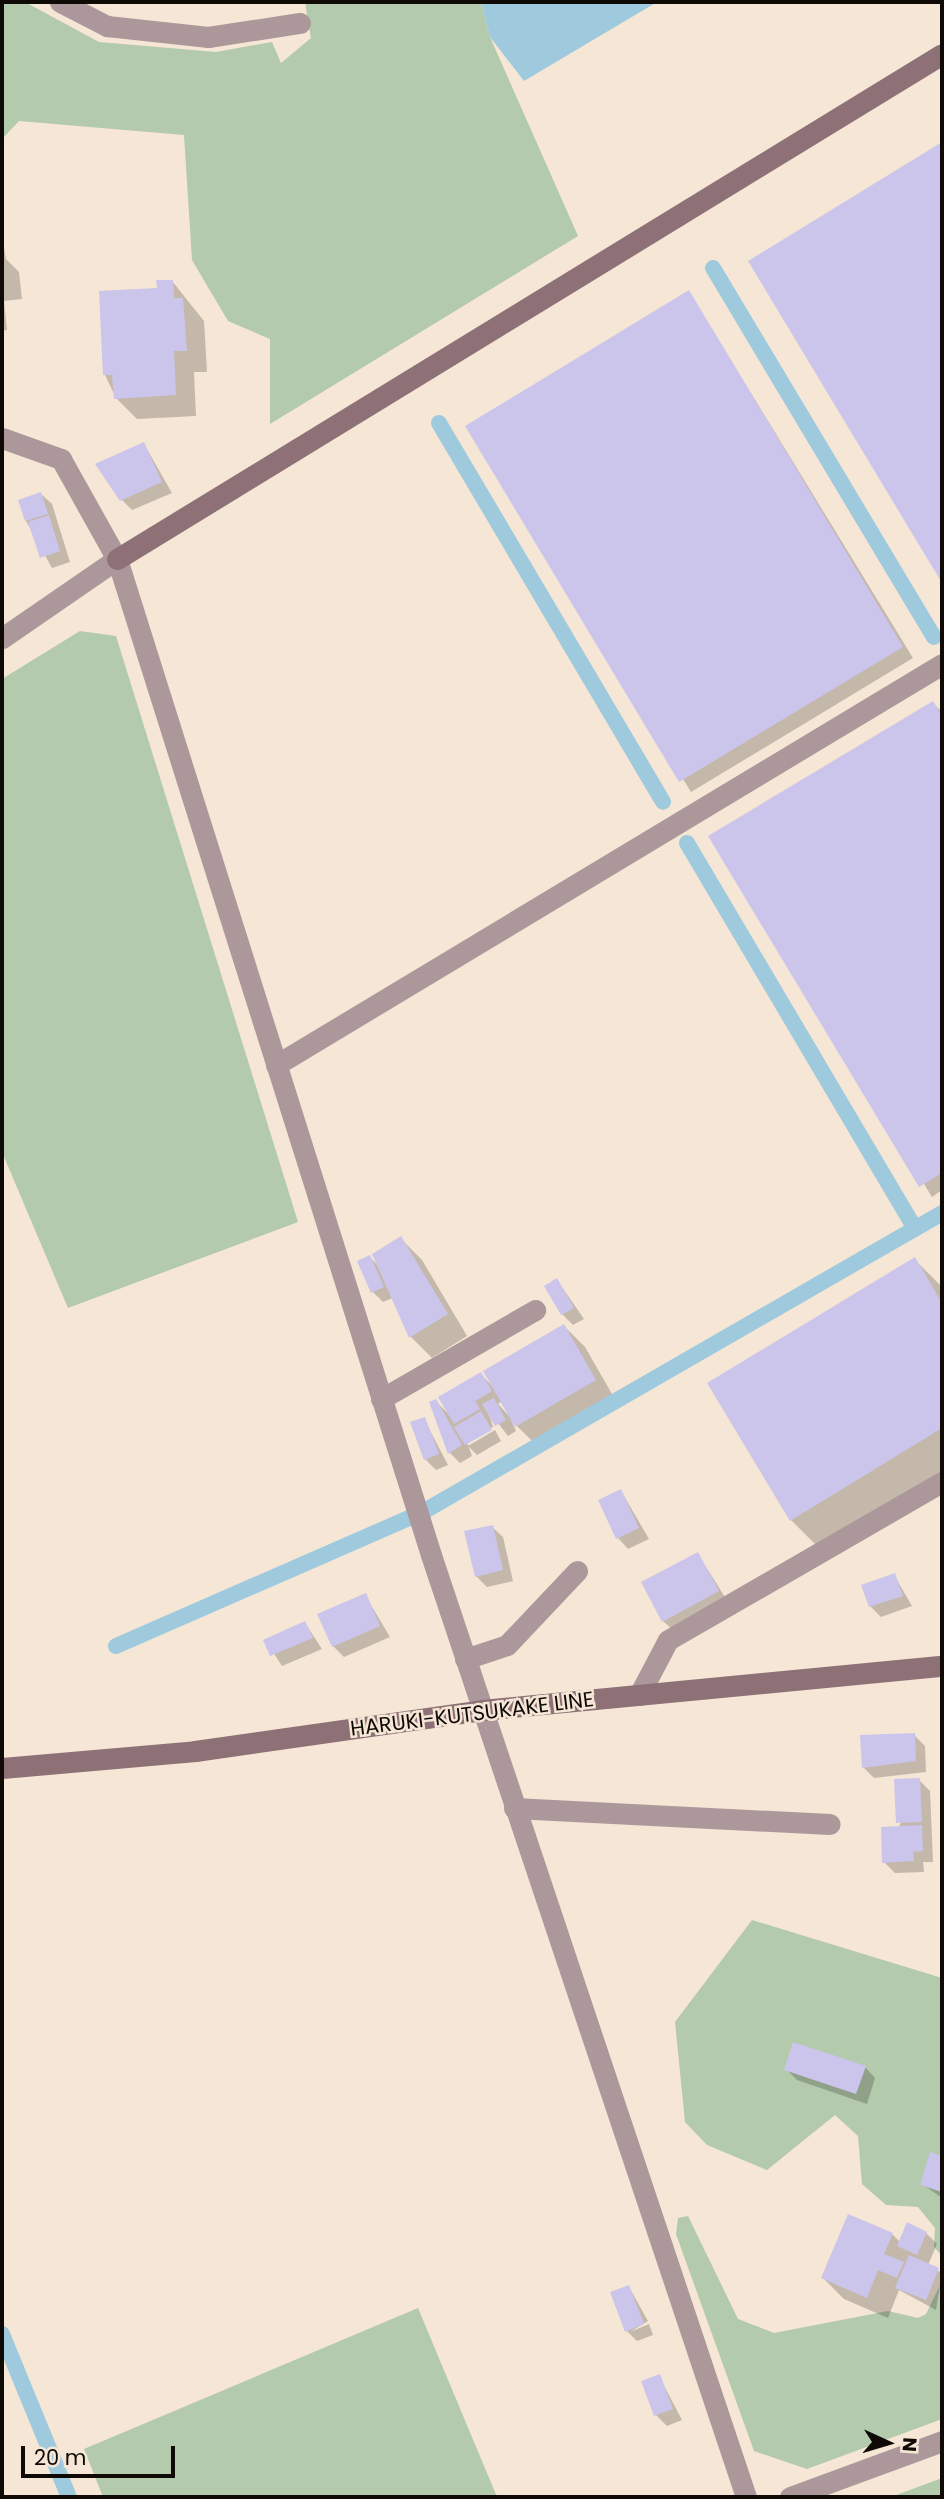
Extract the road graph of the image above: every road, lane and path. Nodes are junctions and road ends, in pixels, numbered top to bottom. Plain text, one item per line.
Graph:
1 (61, 2) edge
2 (300, 23) dead end
3 (942, 54) edge
4 (2, 438) edge
5 (117, 559) junction
6 (2, 638) edge
7 (942, 664) edge
8 (275, 1065) junction
9 (535, 1310) dead end
10 (381, 1399) junction
11 (942, 1482) edge
12 (577, 1571) dead end
13 (466, 1659) junction
14 (942, 1666) edge
15 (639, 1695) junction
16 (482, 1710) junction
17 (2, 1768) edge
18 (514, 1808) junction
19 (830, 1824) dead end
20 (942, 2441) edge
21 (746, 2497) edge
22 (790, 2497) edge

1 - 2 street
3 - 5 street
4 - 5 street
5 - 6 street
5 - 8 street
7 - 8 street
8 - 10 street
9 - 10 street
10 - 13 street
11 - 15 street
12 - 13 street
13 - 16 street
14 - 15 street, HARUKI-KUTSUKAKE LINE
15 - 16 street, HARUKI-KUTSUKAKE LINE
16 - 17 street, HARUKI-KUTSUKAKE LINE
16 - 18 street
18 - 19 street
18 - 21 street
20 - 22 street

